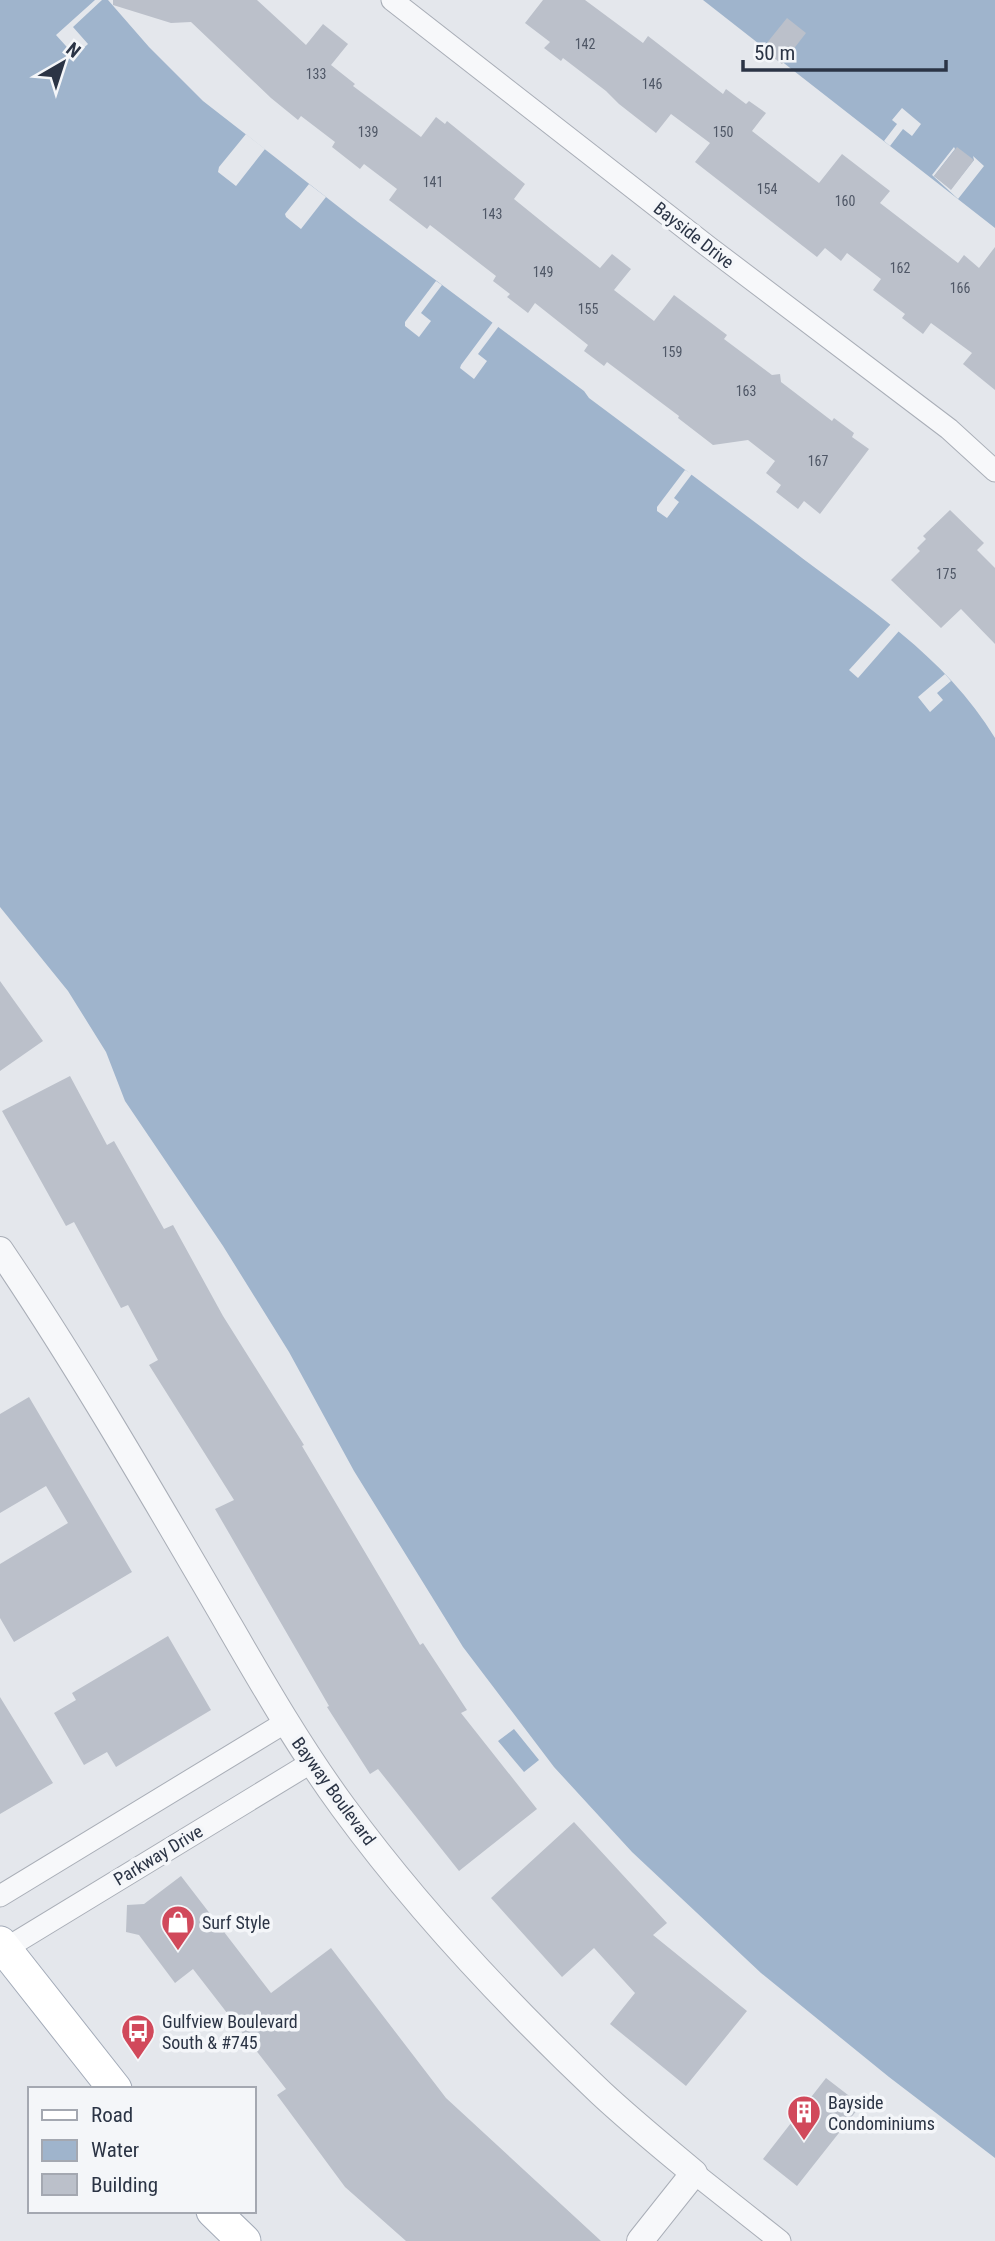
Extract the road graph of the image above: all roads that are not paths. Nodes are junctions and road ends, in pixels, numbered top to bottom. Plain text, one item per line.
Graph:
1 (392, 0) edge
2 (995, 471) edge
3 (0, 1250) edge
4 (286, 1722) junction
5 (312, 1762) junction
6 (0, 1896) edge
7 (2, 1946) edge
8 (113, 2087) edge
9 (694, 2174) junction
10 (219, 2222) edge
11 (244, 2241) edge
12 (640, 2241) edge
13 (780, 2241) edge

1 - 2 street, Bayside Drive
3 - 4 street, Bayway Boulevard
4 - 5 street, Bayway Boulevard
4 - 6 street
5 - 7 street, Parkway Drive
5 - 9 street, Bayway Boulevard
7 - 8 main road
9 - 12 street
9 - 13 street, Bayway Boulevard
10 - 11 main road

